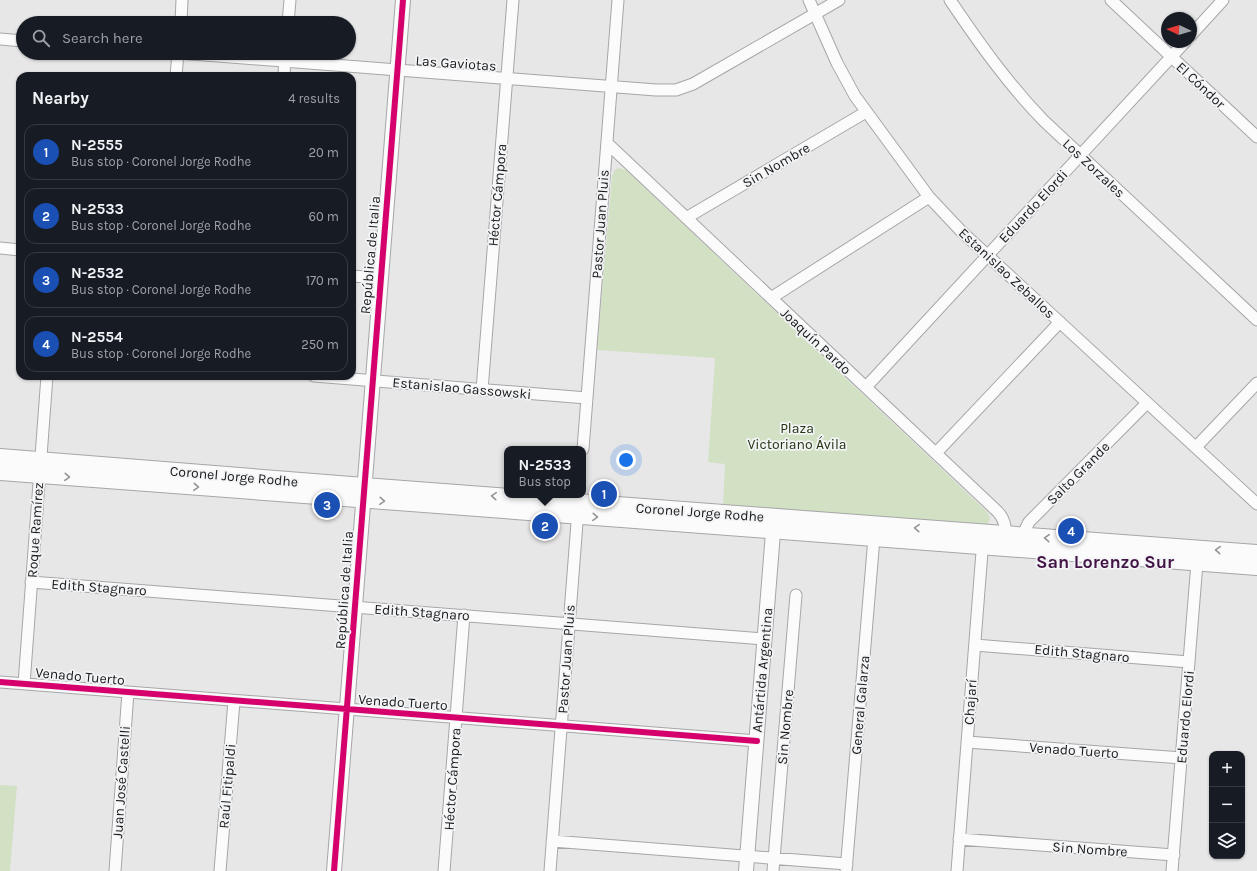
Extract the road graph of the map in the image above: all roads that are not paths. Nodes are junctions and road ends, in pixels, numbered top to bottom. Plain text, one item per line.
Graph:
1 (182, 0) edge
2 (290, 0) edge
3 (403, 0) edge
4 (513, 0) edge
5 (618, 0) edge
6 (809, 0) edge
7 (839, 0) edge
8 (950, 0) edge
9 (1110, 0) edge
10 (1223, 0) edge
11 (815, 14) junction
12 (181, 16) edge
13 (289, 16) edge
14 (1197, 28) edge
15 (0, 39) edge
16 (16, 40) edge
17 (1179, 48) edge
18 (1171, 57) junction
19 (178, 60) edge
20 (285, 60) edge
21 (311, 60) edge
22 (397, 70) junction
23 (177, 72) edge
24 (284, 72) edge
25 (507, 79) junction
26 (611, 87) junction
27 (866, 112) junction
28 (1257, 137) edge
29 (607, 143) junction
30 (1080, 155) junction
31 (929, 197) junction
32 (686, 218) junction
33 (0, 248) edge
34 (16, 250) edge
35 (988, 255) junction
36 (356, 276) edge
37 (381, 278) junction
38 (771, 298) junction
39 (1257, 320) edge
40 (1060, 322) junction
41 (47, 380) edge
42 (356, 380) edge
43 (372, 381) junction
44 (1257, 383) edge
45 (866, 387) junction
46 (482, 390) junction
47 (587, 398) junction
48 (1147, 403) junction
49 (583, 446) edge
50 (1196, 448) junction
51 (936, 453) junction
52 (0, 457) edge
53 (40, 468) junction
54 (0, 472) edge
55 (363, 493) junction
56 (578, 504) edge
57 (1257, 504) edge
58 (774, 524) junction
59 (874, 538) junction
60 (983, 540) junction
61 (1005, 541) junction
62 (1023, 543) junction
63 (1257, 553) edge
64 (1197, 563) junction
65 (1257, 567) edge
66 (31, 582) junction
67 (796, 595) dead end
68 (354, 606) junction
69 (464, 615) junction
70 (569, 623) junction
71 (765, 639) junction
72 (975, 645) junction
73 (1189, 662) junction
74 (0, 682) edge
75 (24, 684) junction
76 (128, 692) junction
77 (234, 701) junction
78 (346, 710) junction
79 (456, 718) junction
80 (561, 726) junction
81 (757, 742) junction
82 (967, 742) junction
83 (1182, 758) junction
84 (959, 839) junction
85 (552, 841) junction
86 (1174, 855) junction
87 (748, 857) junction
88 (774, 859) junction
89 (847, 867) edge
90 (115, 871) edge
91 (220, 871) edge
92 (334, 871) edge
93 (444, 871) edge
94 (550, 871) edge
95 (746, 871) edge
96 (773, 871) edge
97 (957, 871) edge
98 (1172, 871) edge

1 - 12 street
2 - 13 street
3 - 22 street, República de Italia
4 - 25 street, Héctor Cámpora
5 - 26 street, Pastor Juan Pluis
6 - 11 street, Estanislao Zeballos
7 - 11 street, Las Gaviotas
8 - 30 street, Los Zorzales
9 - 18 street, El Cóndor
10 - 14 street
11 - 26 street, Las Gaviotas
11 - 27 street, Estanislao Zeballos
15 - 16 street
17 - 18 street, Eduardo Elordi
18 - 28 street, El Cóndor
18 - 30 street, Eduardo Elordi
19 - 23 street
20 - 24 street
21 - 22 street, Las Gaviotas
22 - 25 street, Las Gaviotas
22 - 37 street, República de Italia
25 - 26 street, Las Gaviotas
25 - 46 street, Héctor Cámpora
26 - 29 street, Pastor Juan Pluis
27 - 31 street, Estanislao Zeballos
27 - 32 street, Sin Nombre
29 - 32 street, Joaquín Pardo
29 - 47 street, Pastor Juan Pluis
30 - 35 street, Eduardo Elordi
30 - 39 street, Los Zorzales
31 - 35 street, Estanislao Zeballos
31 - 38 street
32 - 38 street, Joaquín Pardo
33 - 34 street
35 - 40 street, Estanislao Zeballos
35 - 45 street, Eduardo Elordi
36 - 37 street
37 - 43 street, República de Italia
38 - 45 street, Joaquín Pardo
40 - 48 street, Estanislao Zeballos
40 - 51 street
41 - 53 street, Roque Ramírez
42 - 43 street, Estanislao Gassowski
43 - 46 street, Estanislao Gassowski
43 - 55 street, República de Italia
44 - 50 street
45 - 51 street, Joaquín Pardo
46 - 47 street, Estanislao Gassowski
47 - 49 street, Pastor Juan Pluis
48 - 50 street, Estanislao Zeballos
48 - 62 street, Salto Grande
50 - 57 street, Estanislao Zeballos
51 - 61 street, Joaquín Pardo
52 - 53 main road, Coronel Jorge Rodhe
53 - 54 main road, Coronel Jorge Rodhe
53 - 55 main road, Coronel Jorge Rodhe
53 - 66 street, Roque Ramírez
55 - 56 main road, Coronel Jorge Rodhe
55 - 68 street, República de Italia
56 - 58 main road, Coronel Jorge Rodhe
56 - 70 street, Pastor Juan Pluis
58 - 59 main road, Coronel Jorge Rodhe
60 -> 58 main road, Coronel Jorge Rodhe
58 - 71 street, Antártida Argentina
59 - 60 main road, Coronel Jorge Rodhe
59 - 89 street, General Galarza
60 - 61 main road, Coronel Jorge Rodhe
60 - 72 street, Chajarí
61 - 62 main road, Coronel Jorge Rodhe
63 -> 62 main road, Coronel Jorge Rodhe
62 - 64 main road, Coronel Jorge Rodhe
64 - 65 main road, Coronel Jorge Rodhe
64 - 73 street, Eduardo Elordi
66 - 68 street, Edith Stagnaro
66 - 75 street, Roque Ramírez
67 - 88 street, Sin Nombre
68 - 69 street, Edith Stagnaro
68 - 78 street, República de Italia
69 - 70 street, Edith Stagnaro
69 - 79 street, Héctor Cámpora
70 - 71 street, Edith Stagnaro
70 - 80 street, Pastor Juan Pluis
71 - 81 street, Antártida Argentina
72 - 73 street, Edith Stagnaro
72 - 82 street, Chajarí
73 - 83 street, Eduardo Elordi
74 - 75 street, Venado Tuerto
75 - 76 street, Venado Tuerto
76 - 77 street, Venado Tuerto
76 - 90 street, Juan José Castelli
77 - 78 street, Venado Tuerto
77 - 91 street, Raúl Fitipaldi
78 - 79 street, Venado Tuerto
78 - 92 street, República de Italia
79 - 80 street, Venado Tuerto
79 - 93 street, Héctor Cámpora
80 - 81 street, Venado Tuerto
80 - 85 street, Pastor Juan Pluis
81 - 87 street, Antártida Argentina
82 - 83 street, Venado Tuerto
82 - 84 street, Chajarí
83 - 86 street, Eduardo Elordi
84 - 86 street, Sin Nombre
84 - 97 street, Chajarí
85 - 87 street
85 - 94 street, Pastor Juan Pluis
86 - 98 street, Eduardo Elordi
87 - 88 street
87 - 95 street, Antártida Argentina
88 - 89 street
88 - 96 street, Sin Nombre

